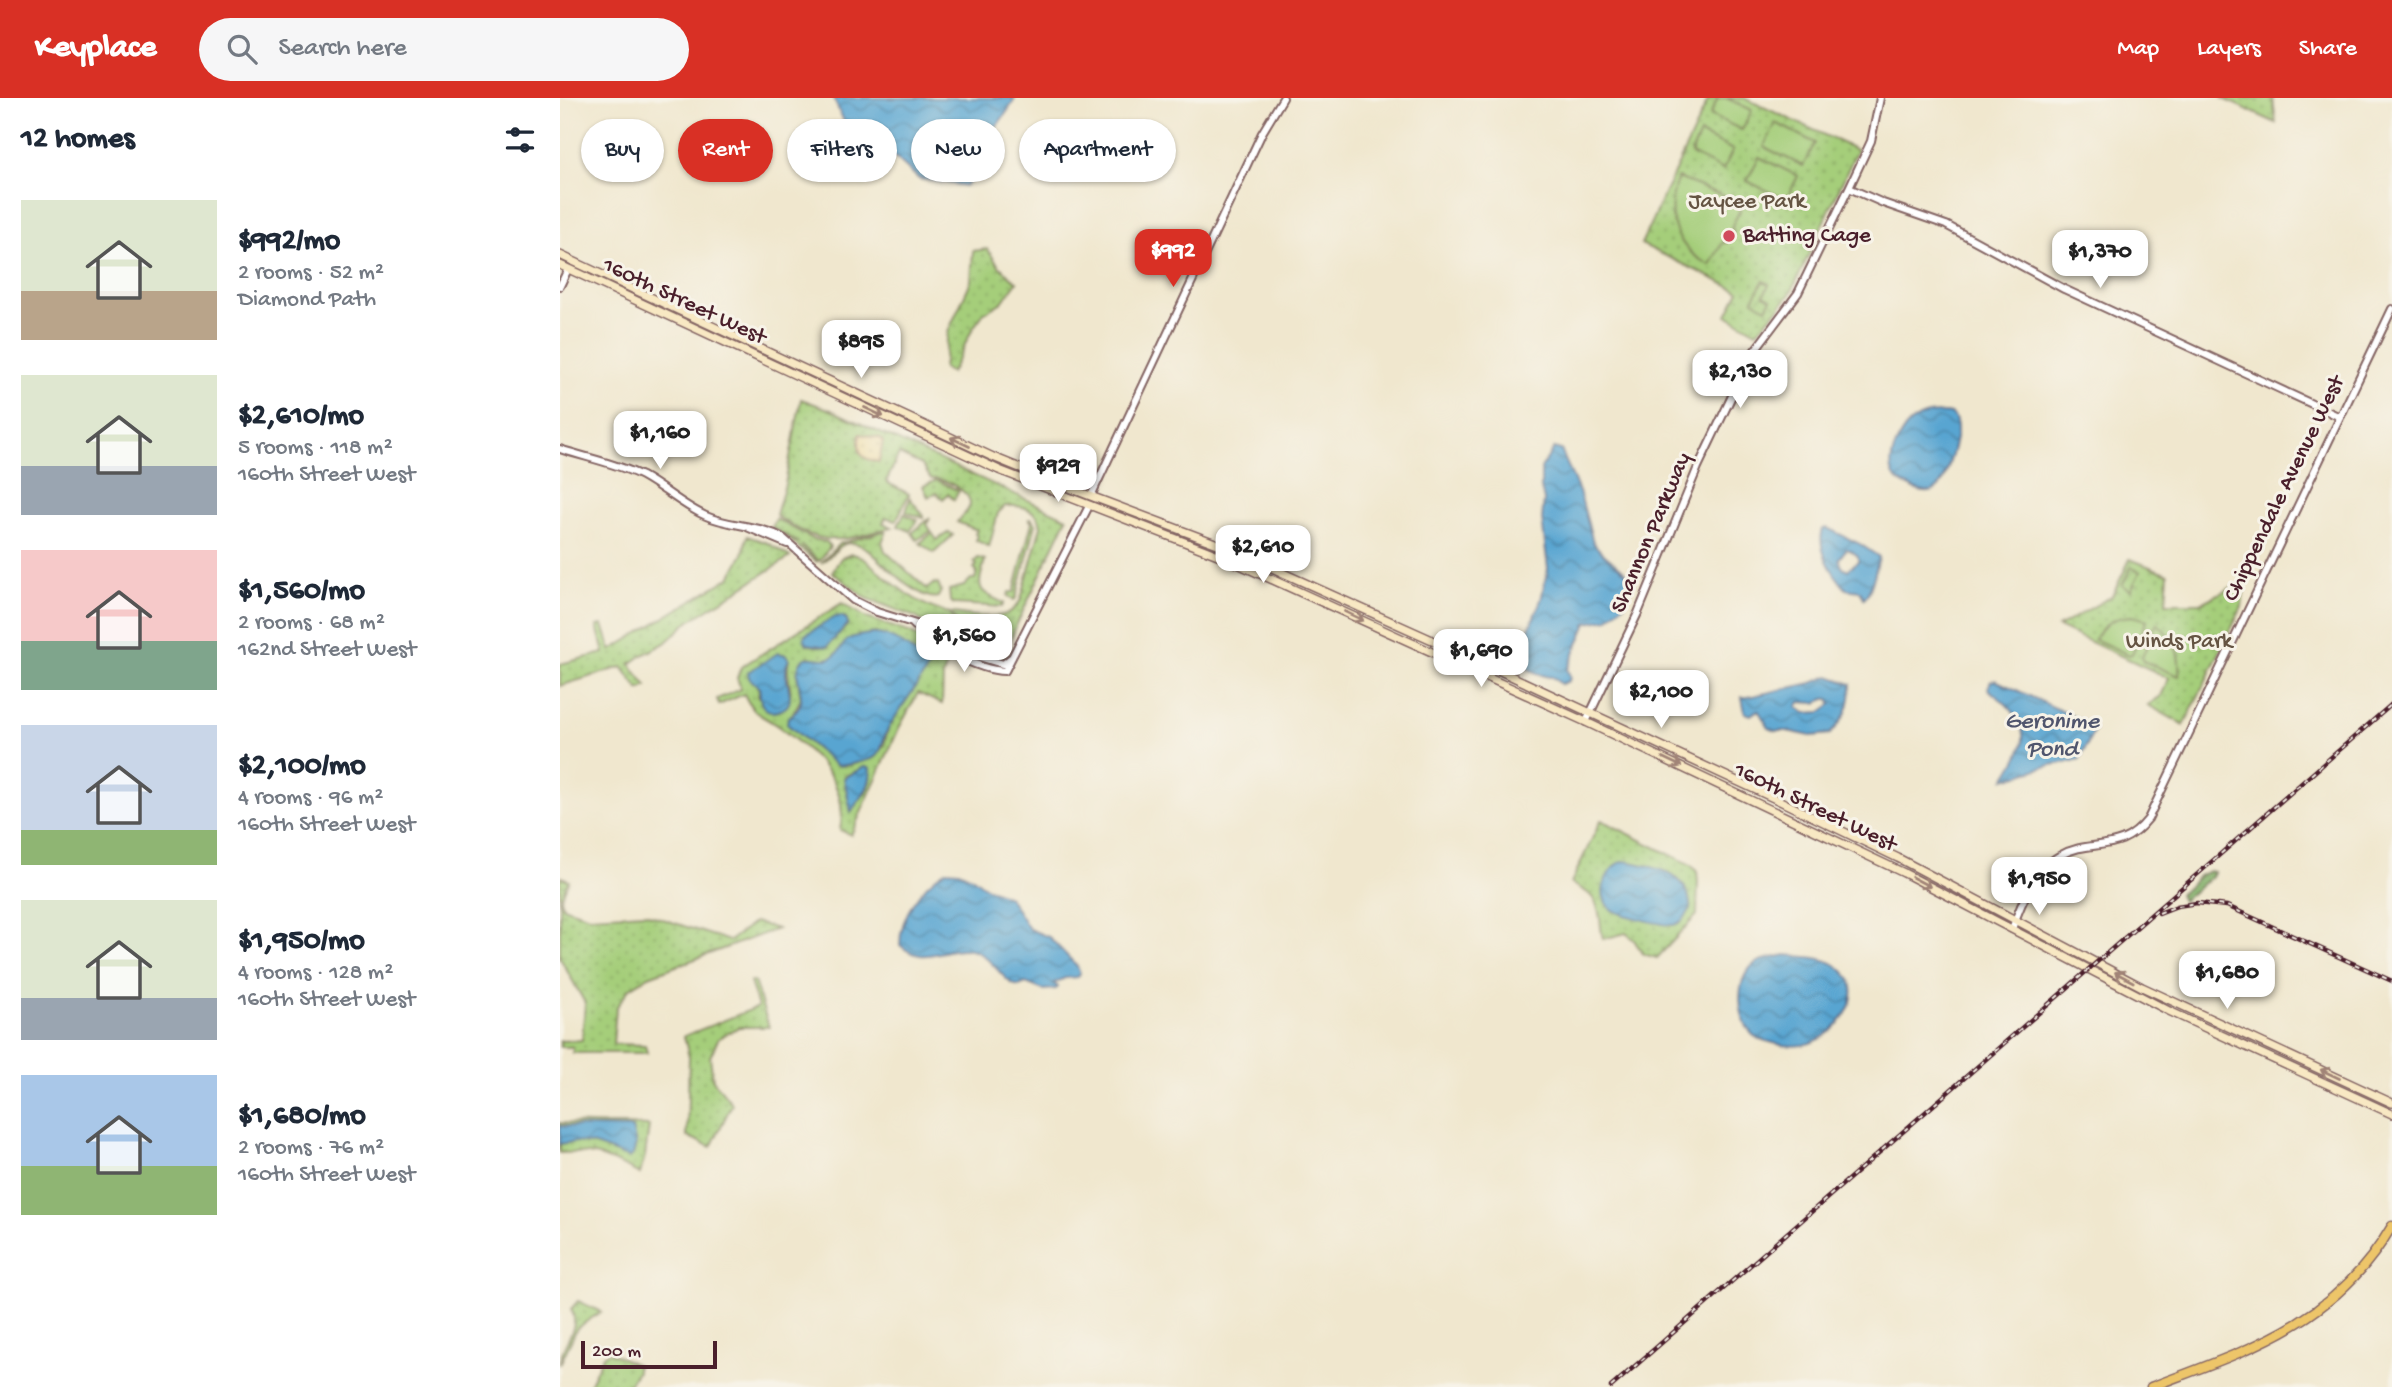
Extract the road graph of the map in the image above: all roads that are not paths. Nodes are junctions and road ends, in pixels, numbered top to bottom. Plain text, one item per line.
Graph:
1 (1283, 98) edge
2 (1880, 98) edge
3 (1849, 188) junction
4 (560, 255) edge
5 (562, 267) edge
6 (560, 286) edge
7 (2392, 309) edge
8 (2340, 417) junction
9 (560, 449) edge
10 (1017, 477) junction
11 (1091, 496) junction
12 (1089, 506) junction
13 (1169, 525) junction
14 (1218, 555) junction
15 (1290, 575) junction
16 (1591, 713) junction
17 (1586, 722) junction
18 (2015, 920) junction
19 (2012, 929) junction
20 (2392, 1103) edge
21 (2392, 1114) edge
22 (2392, 1226) edge
23 (2151, 1387) edge

1 - 11 street
2 - 3 street, Shannon Parkway
3 - 8 street
3 - 16 street, Shannon Parkway
11 -> 4 main road, 160th Street West
5 - 6 street
5 -> 10 main road, 160th Street West
7 - 8 street, Chippendale Avenue West
8 - 18 street, Chippendale Avenue West
9 - 12 street
10 - 11 main road
10 - 12 main road, 160th Street West
11 - 13 main road, 160th Street West
12 - 13 main road
12 - 14 main road, 160th Street West
13 - 15 main road, 160th Street West
14 - 15 main road
14 -> 17 main road, 160th Street West
15 - 16 main road, 160th Street West
16 - 17 street, Shannon Parkway
16 - 18 main road, 160th Street West
17 -> 19 main road, 160th Street West
18 - 19 street, Chippendale Avenue West
20 -> 18 main road, 160th Street West
19 - 21 main road, 160th Street West
22 - 23 main road

